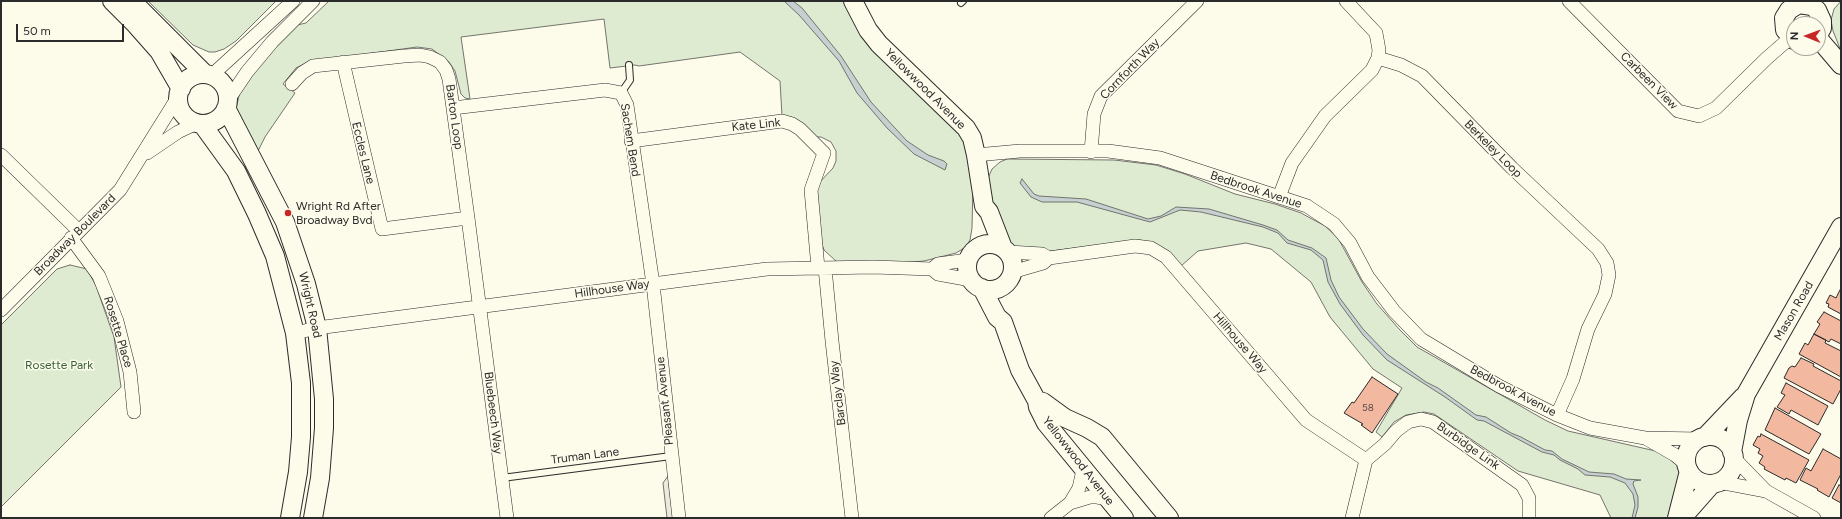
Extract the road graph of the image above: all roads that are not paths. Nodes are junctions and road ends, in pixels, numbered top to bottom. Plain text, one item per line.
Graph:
1 (112, 1) edge
2 (132, 1) edge
3 (293, 1) edge
4 (313, 1) edge
5 (853, 1) edge
6 (1197, 1) edge
7 (1346, 1) edge
8 (1569, 1) edge
9 (1785, 5) edge
10 (1820, 5) edge
11 (1821, 16) edge
12 (1786, 31) edge
13 (1786, 44) edge
14 (1826, 46) edge
15 (1378, 58) junction
16 (343, 62) junction
17 (629, 65) dead end
18 (1841, 66) edge
19 (208, 75) junction
20 (292, 84) dead end
21 (180, 93) junction
22 (621, 93) junction
23 (227, 104) junction
24 (453, 108) junction
25 (199, 123) junction
26 (631, 141) junction
27 (1092, 152) junction
28 (1, 155) edge
29 (144, 155) junction
30 (976, 155) junction
31 (1278, 197) junction
32 (984, 206) junction
33 (468, 218) junction
34 (1841, 227) edge
35 (75, 235) junction
36 (1005, 250) junction
37 (973, 254) junction
38 (1049, 258) junction
39 (822, 268) junction
40 (932, 269) junction
41 (1008, 279) junction
42 (653, 284) junction
43 (977, 284) junction
44 (480, 307) junction
45 (1, 310) edge
46 (1003, 322) junction
47 (317, 328) junction
48 (295, 333) junction
49 (1746, 394) junction
50 (1037, 401) junction
51 (134, 412) dead end
52 (1557, 415) junction
53 (1645, 438) junction
54 (1702, 438) junction
55 (1733, 455) junction
56 (671, 456) junction
57 (1366, 460) junction
58 (1688, 468) junction
59 (1083, 470) junction
60 (502, 478) junction
61 (1716, 483) junction
62 (1766, 491) junction
63 (1108, 499) junction
64 (1070, 503) junction
65 (290, 518) edge
66 (313, 518) edge
67 (507, 518) edge
68 (679, 518) edge
69 (852, 518) edge
70 (1051, 518) edge
71 (1124, 518) edge
72 (1169, 518) edge
73 (1352, 518) edge
74 (1528, 518) edge
75 (1678, 518) edge
76 (1682, 518) edge
77 (1814, 518) edge

1 - 21 street
2 - 19 street
3 - 19 street
4 - 23 street
5 - 30 street, Yellowwood Avenue
6 - 27 street, Cornforth Way
7 - 15 street
8 - 13 street, Carbeen View
9 - 10 street
9 - 12 street
10 - 11 street
14 - 18 street
15 - 31 street
15 - 52 street, Berkeley Loop
16 - 20 street, Barton Loop
16 - 24 street, Barton Loop
16 - 33 street, Eccles Lane
17 - 22 lane
19 - 21 street
19 - 23 street
21 - 25 street
21 - 29 street, Broadway Boulevard
22 - 24 street, Sachem Bend
22 - 26 street, Sachem Bend
23 - 25 street
23 - 47 street, Wright Road
24 - 33 street, Barton Loop
25 - 29 street, Broadway Boulevard
25 - 48 street, Wright Road
26 - 39 street, Kate Link
26 - 42 street, Sachem Bend
27 - 30 street, Bedbrook Avenue
27 - 31 street, Bedbrook Avenue
28 - 35 street, Rosette Place
29 - 35 street, Broadway Boulevard
30 - 32 street, Yellowwood Avenue
31 - 52 street, Bedbrook Avenue
32 - 36 street, Yellowwood Avenue
32 - 37 street, Yellowwood Avenue
33 - 44 street, Barton Loop
34 - 49 street, Mason Road
35 - 45 street, Broadway Boulevard
35 - 51 street, Rosette Place
36 - 37 street
36 - 38 street, Hillhouse Way
36 - 41 street
37 - 40 street, Hillhouse Way
37 - 43 street
38 - 41 street, Hillhouse Way
38 - 57 street, Hillhouse Way
39 - 40 street, Hillhouse Way
39 - 42 street, Hillhouse Way
39 - 69 street, Barclay Way
40 - 43 street, Hillhouse Way
41 - 43 street
41 - 46 street, Yellowwood Avenue
42 - 44 street, Hillhouse Way
42 - 56 street, Pleasant Avenue
43 - 46 street, Yellowwood Avenue
44 - 47 street, Hillhouse Way
44 - 60 street, Bluebeech Way
46 - 50 street, Yellowwood Avenue
47 - 48 street, Hillhouse Way
47 - 66 street, Wright Road
48 - 65 street, Wright Road
49 - 54 street, Mason Road
49 - 55 street, Mason Road
50 - 59 street, Yellowwood Avenue
50 - 72 street, Yellowwood Avenue
52 - 53 street, Bedbrook Avenue
53 - 54 street, Bedbrook Avenue
53 - 58 street, Bedbrook Avenue
54 - 55 street
54 - 58 street
55 - 61 street
55 - 62 street
56 - 60 lane, Truman Lane
56 - 68 street, Pleasant Avenue
57 - 73 street
57 - 74 street, Burbidge Link
58 - 61 street
58 - 75 street
59 - 63 street, Yellowwood Avenue
59 - 64 street
60 - 67 street, Bluebeech Way
61 - 62 street
61 - 76 street
62 - 77 street
63 - 64 street
63 - 71 street, Yellowwood Avenue
64 - 70 street

